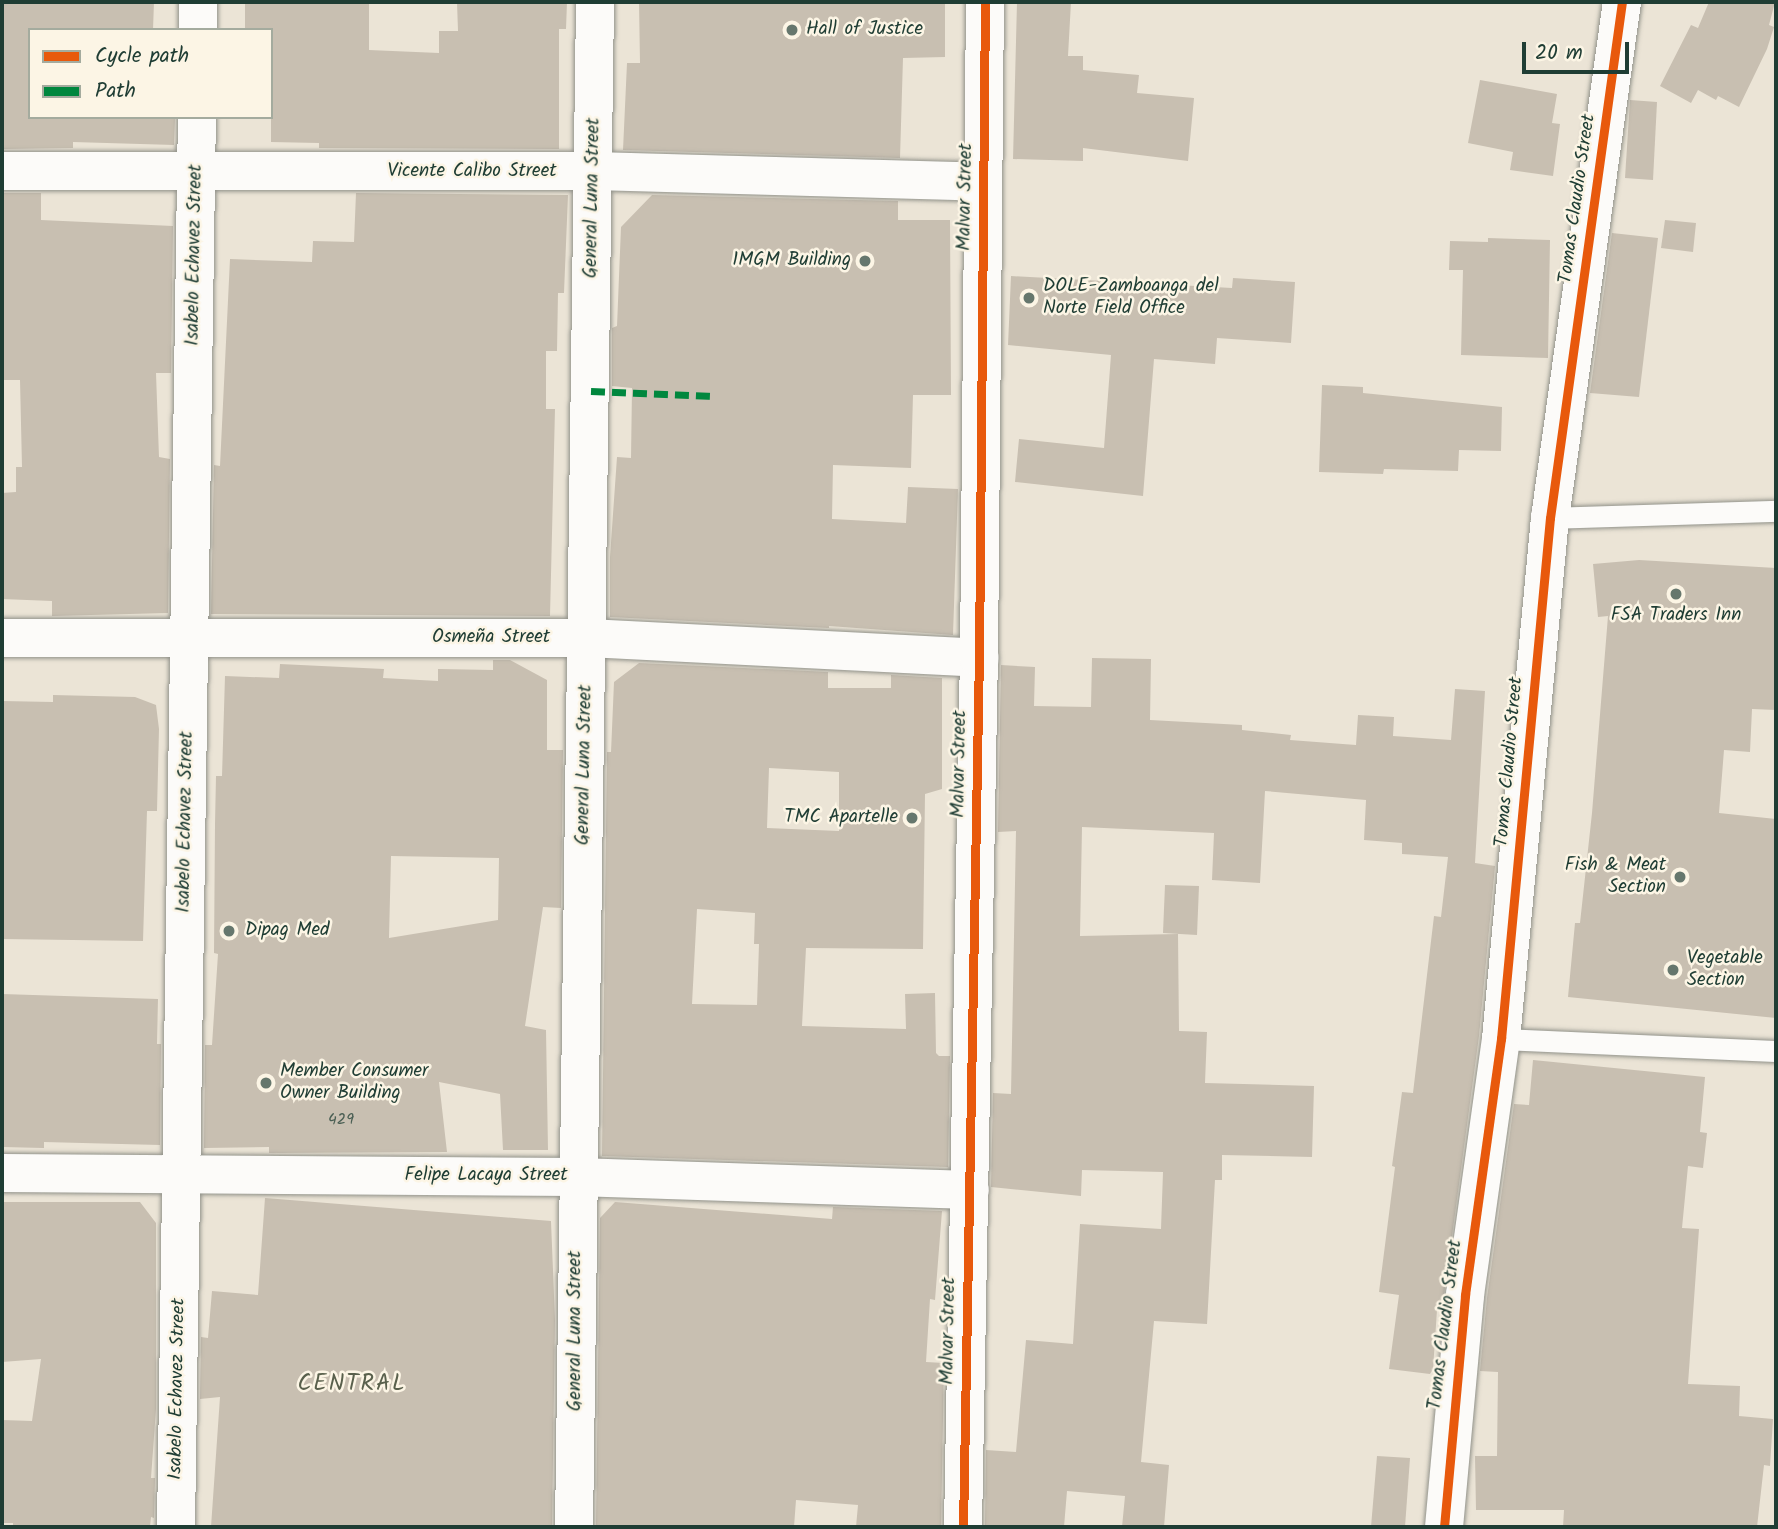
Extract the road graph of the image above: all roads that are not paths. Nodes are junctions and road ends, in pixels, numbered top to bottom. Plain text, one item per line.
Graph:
1 (198, 2) edge
2 (596, 2) edge
3 (985, 2) edge
4 (1622, 2) edge
5 (198, 28) edge
6 (197, 119) edge
7 (2, 171) edge
8 (196, 172) junction
9 (594, 172) junction
10 (984, 182) junction
11 (1776, 511) edge
12 (1550, 519) junction
13 (2, 638) edge
14 (189, 638) junction
15 (587, 638) junction
16 (979, 658) junction
17 (1501, 1039) junction
18 (1776, 1051) edge
19 (2, 1173) edge
20 (181, 1174) junction
21 (577, 1177) junction
22 (970, 1190) junction
23 (176, 1527) edge
24 (574, 1527) edge
25 (963, 1527) edge
26 (1444, 1527) edge

1 - 5 street
2 - 9 street, General Luna Street
3 - 10 street, Malvar Street
4 - 12 street, Tomas Claudio Street
6 - 8 street, Isabelo Echavez Street
7 - 8 street, Vicente Calibo Street
8 - 9 street, Vicente Calibo Street
8 - 14 street, Isabelo Echavez Street
9 - 10 street, Vicente Calibo Street
9 - 15 street, General Luna Street
10 - 16 street, Malvar Street
11 - 12 lane
12 - 17 street, Tomas Claudio Street
13 - 14 street, Osmeña Street
14 - 15 street, Osmeña Street
14 - 20 street, Isabelo Echavez Street
15 - 16 street, Osmeña Street
15 - 21 street, General Luna Street
16 - 22 street, Malvar Street
17 - 18 lane
17 - 26 street, Tomas Claudio Street
19 - 20 street, Felipe Lacaya Street
20 - 21 street, Felipe Lacaya Street
20 - 23 street, Isabelo Echavez Street
21 - 22 street, Felipe Lacaya Street
21 - 24 street, General Luna Street
22 - 25 street, Malvar Street

